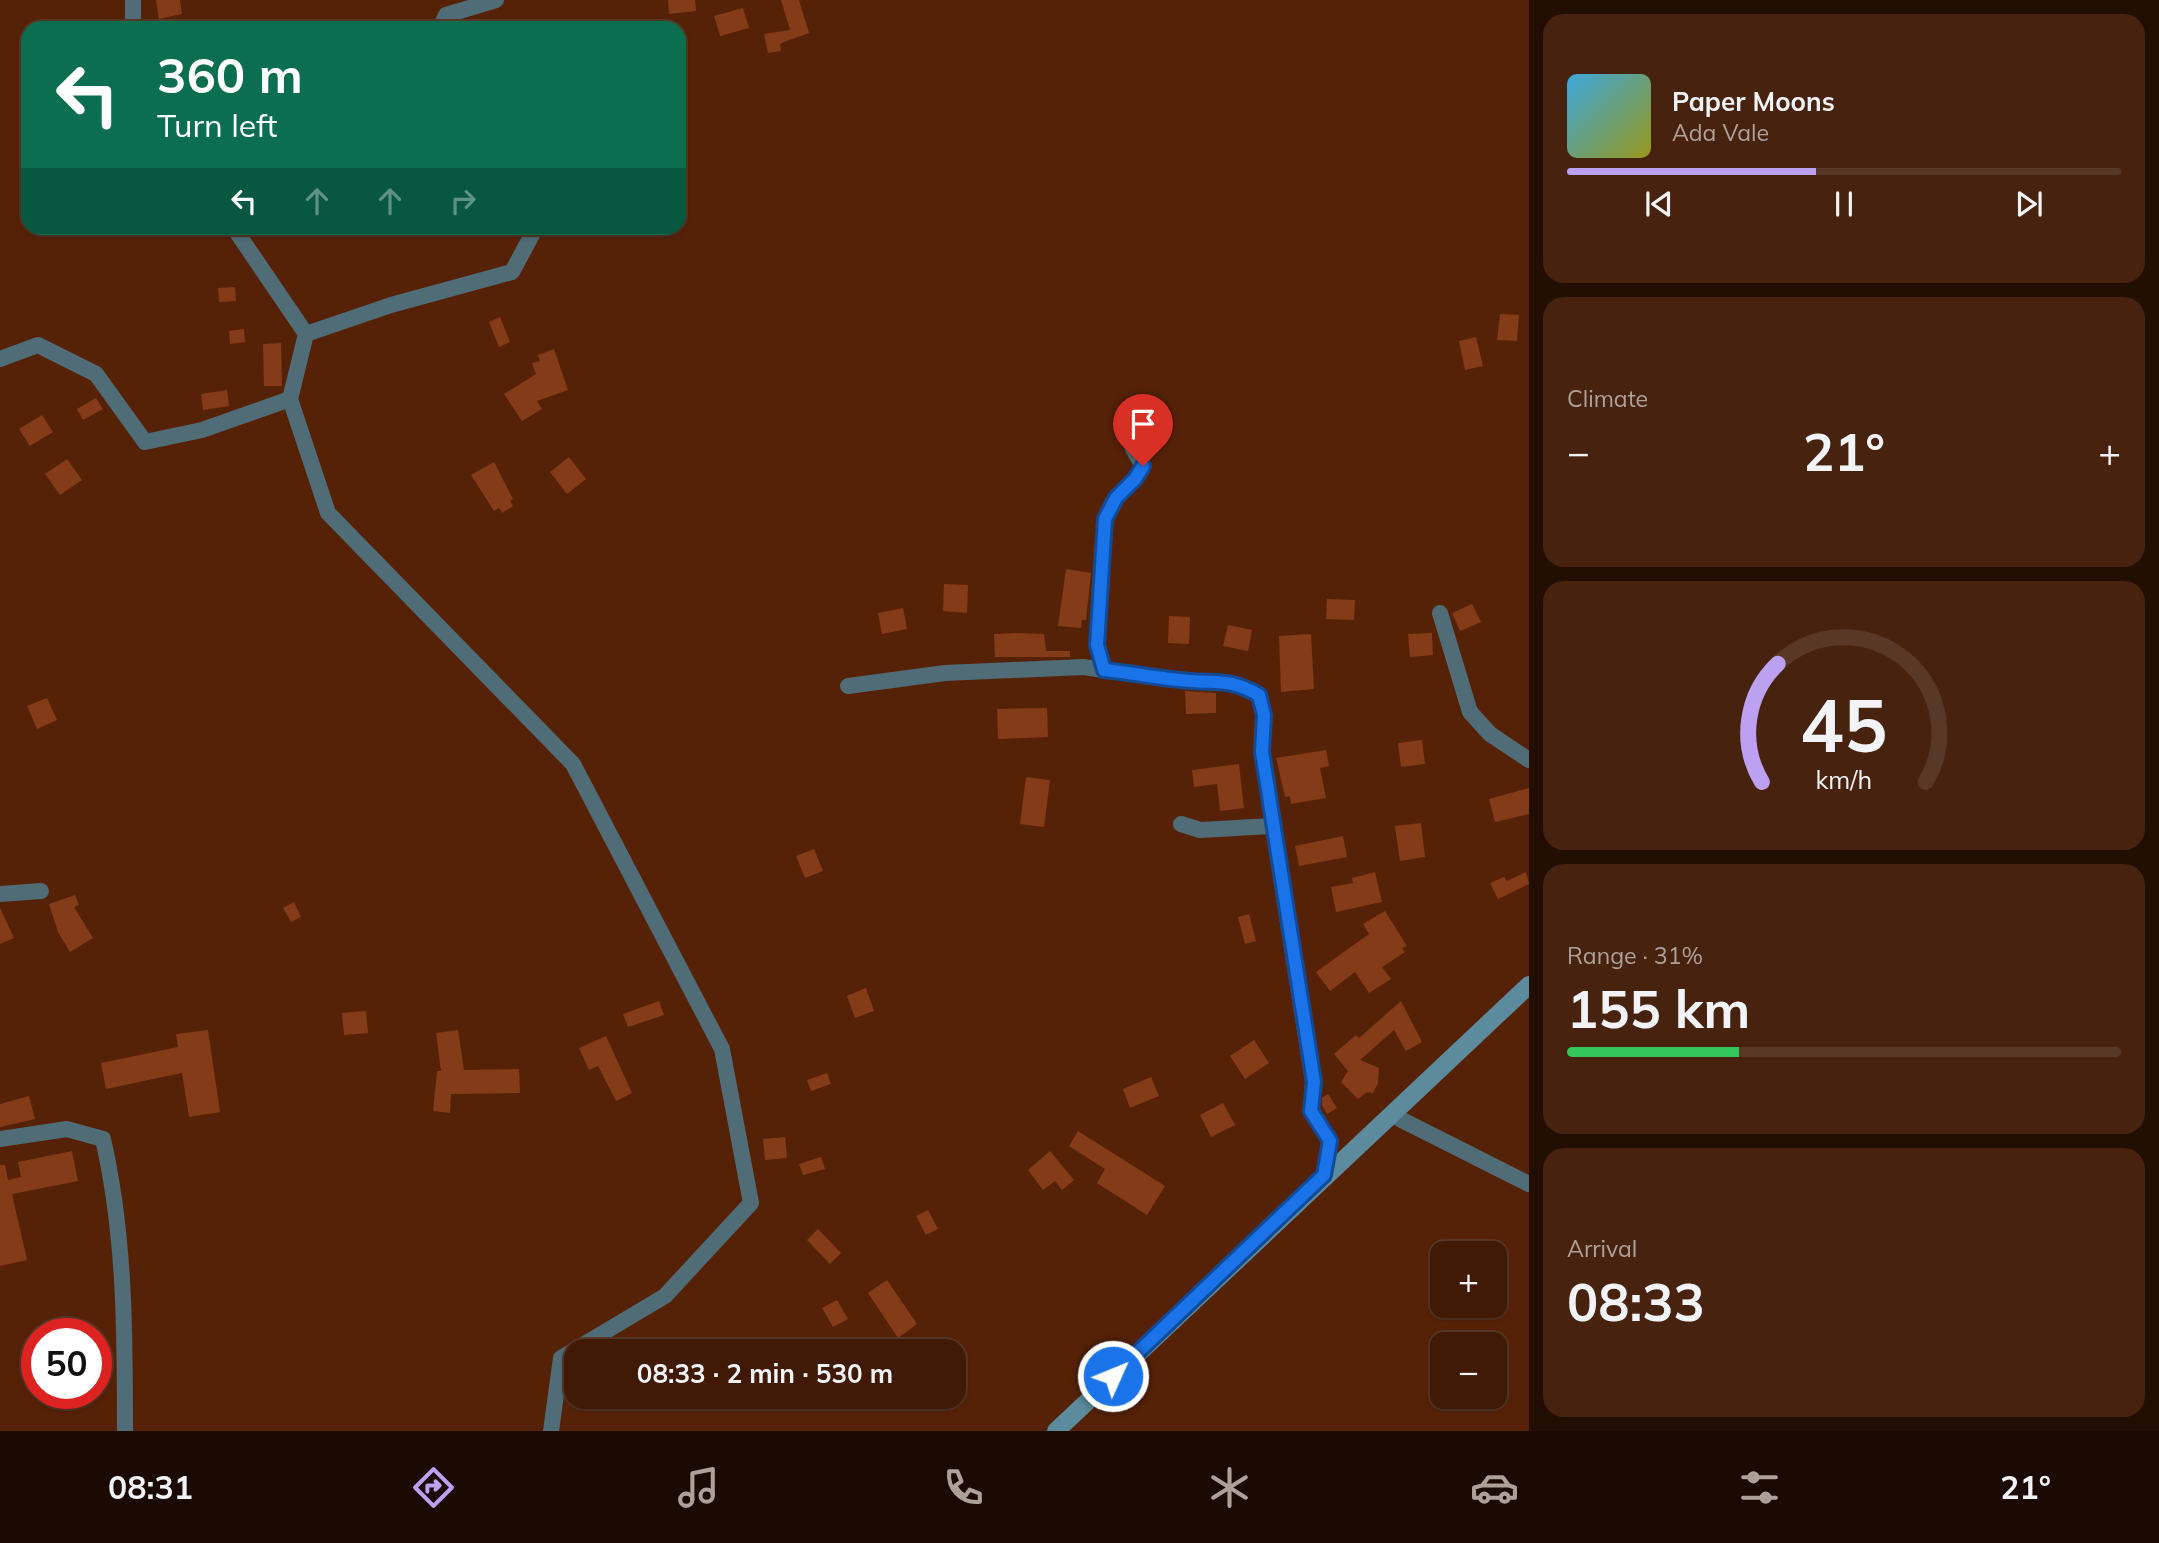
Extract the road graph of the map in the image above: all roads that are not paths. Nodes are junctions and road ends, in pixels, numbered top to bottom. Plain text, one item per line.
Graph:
1 (133, 0) edge
2 (496, 0) edge
3 (133, 21) edge
4 (443, 21) edge
5 (239, 235) edge
6 (532, 235) edge
7 (306, 334) junction
8 (0, 359) edge
9 (290, 399) junction
10 (1133, 449) dead end
11 (1440, 613) dead end
12 (1104, 670) junction
13 (849, 686) dead end
14 (1529, 760) edge
15 (1181, 824) dead end
16 (1273, 826) junction
17 (41, 891) dead end
18 (0, 894) edge
19 (1529, 985) edge
20 (1392, 1115) junction
21 (0, 1139) edge
22 (1324, 1175) junction
23 (1529, 1184) edge
24 (125, 1431) edge
25 (551, 1431) edge
26 (1056, 1431) edge

1 - 3 street
2 - 4 street
5 - 7 street
6 - 7 street
7 - 9 street
8 - 9 street
9 - 25 street
10 - 12 street
11 - 14 street
12 - 13 street
12 - 16 street
15 - 16 street
16 - 22 street
17 - 18 street
19 - 20 main road
20 - 22 main road
20 - 23 street
21 - 24 street
22 - 26 main road

